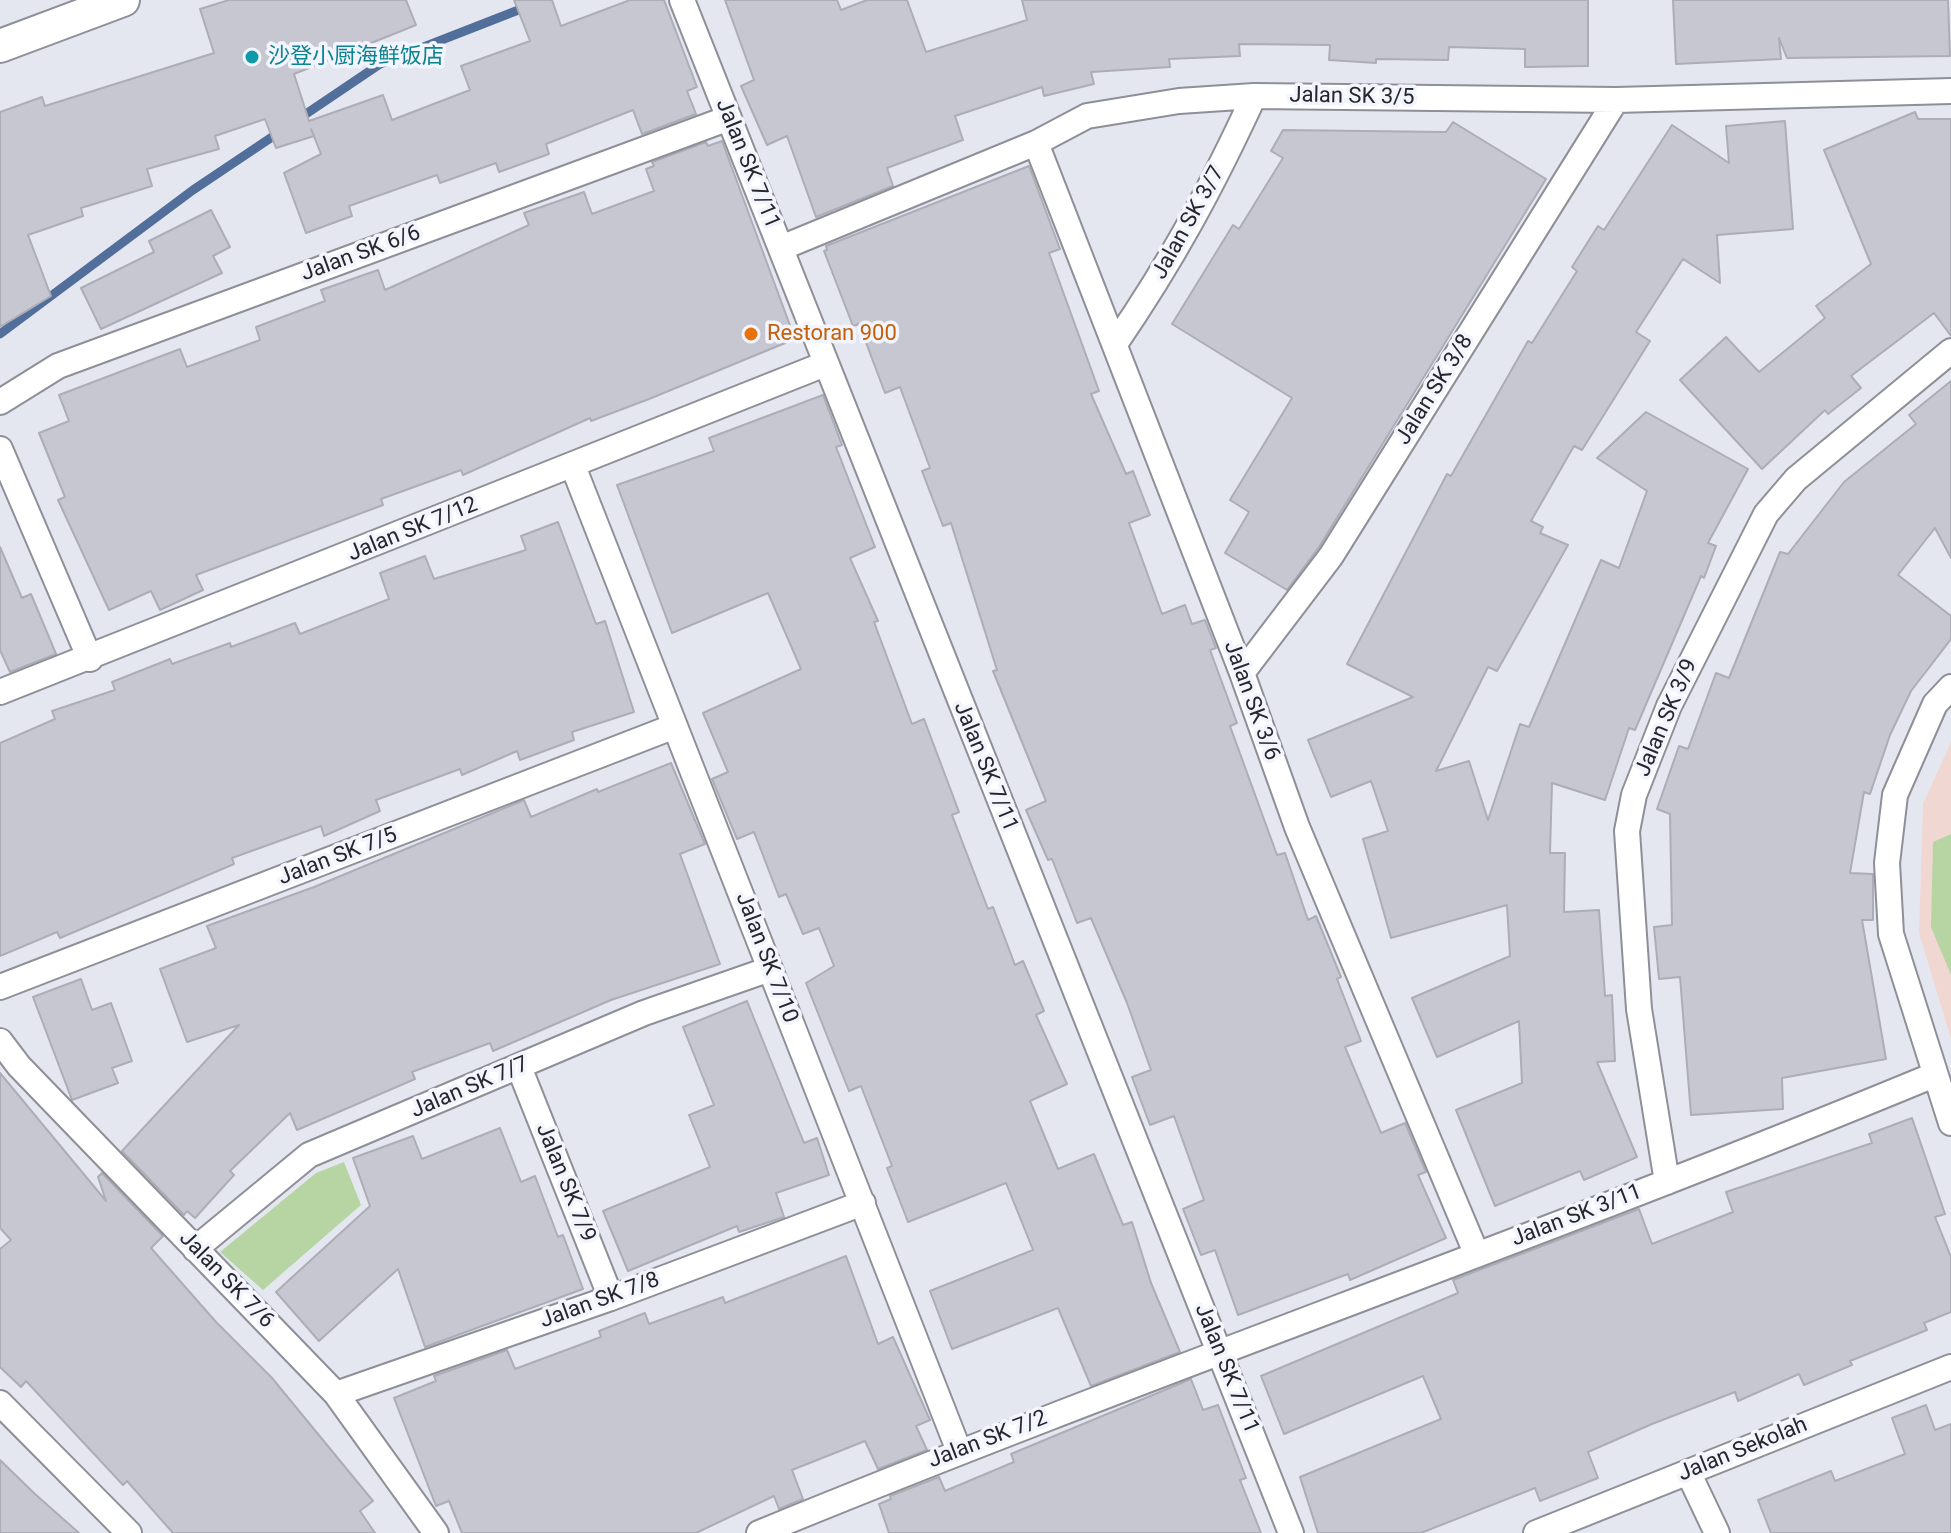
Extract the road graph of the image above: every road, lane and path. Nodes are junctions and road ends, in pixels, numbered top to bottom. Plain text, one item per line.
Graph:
1 (123, 0) edge
2 (682, 0) edge
3 (0, 46) edge
4 (1951, 91) edge
5 (1254, 96) junction
6 (1616, 100) junction
7 (729, 118) junction
8 (1036, 143) junction
9 (781, 248) junction
10 (1115, 344) junction
11 (1951, 351) edge
12 (825, 364) junction
13 (0, 402) edge
14 (0, 449) edge
15 (573, 466) junction
16 (90, 659) junction
17 (1242, 673) junction
18 (1951, 687) edge
19 (0, 692) edge
20 (675, 726) junction
21 (770, 969) junction
22 (0, 987) edge
23 (0, 1041) edge
24 (519, 1067) junction
25 (1934, 1075) junction
26 (1951, 1123) edge
27 (1667, 1182) junction
28 (863, 1203) junction
29 (195, 1249) junction
30 (1477, 1255) junction
31 (611, 1298) junction
32 (1218, 1351) junction
33 (1951, 1367) edge
34 (336, 1394) junction
35 (0, 1403) edge
36 (959, 1451) junction
37 (1688, 1472) junction
38 (129, 1533) edge
39 (436, 1533) edge
40 (759, 1533) edge
41 (1291, 1533) edge
42 (1536, 1533) edge
43 (1717, 1533) edge

1 - 3 street
2 - 7 street, Jalan SK 7/11
4 - 6 street, Jalan SK 3/5
5 - 6 street, Jalan SK 3/5
5 - 8 street, Jalan SK 3/5
5 - 10 street, Jalan SK 3/7
6 - 17 street, Jalan SK 3/8
7 - 9 street, Jalan SK 7/11
7 - 13 street, Jalan SK 6/6
8 - 9 street, Jalan SK 3/5
8 - 10 street, Jalan SK 3/6
9 - 12 street, Jalan SK 7/11
10 - 17 street, Jalan SK 3/6
11 - 27 street, Jalan SK 3/9
12 - 15 street, Jalan SK 7/12
12 - 32 street, Jalan SK 7/11
14 - 16 street
15 - 16 street, Jalan SK 7/12
15 - 20 street, Jalan SK 7/10
16 - 19 street, Jalan SK 7/12
17 - 30 street, Jalan SK 3/6
18 - 25 street
20 - 21 street, Jalan SK 7/10
20 - 22 street, Jalan SK 7/5
21 - 24 street, Jalan SK 7/7
21 - 28 street, Jalan SK 7/10
23 - 29 street, Jalan SK 7/6
24 - 29 street, Jalan SK 7/7
24 - 31 street, Jalan SK 7/9
25 - 26 street
25 - 27 street, Jalan SK 3/11
27 - 30 street, Jalan SK 3/11
28 - 31 street, Jalan SK 7/8
28 - 36 street, Jalan SK 7/10
29 - 34 street, Jalan SK 7/6
30 - 32 street, Jalan SK 3/11
31 - 34 street, Jalan SK 7/8
32 - 36 street, Jalan SK 7/2
32 - 41 street, Jalan SK 7/11
33 - 37 street, Jalan Sekolah
34 - 39 street, Jalan SK 7/6
35 - 38 street
36 - 40 street, Jalan SK 7/2
37 - 42 street, Jalan Sekolah
37 - 43 street

